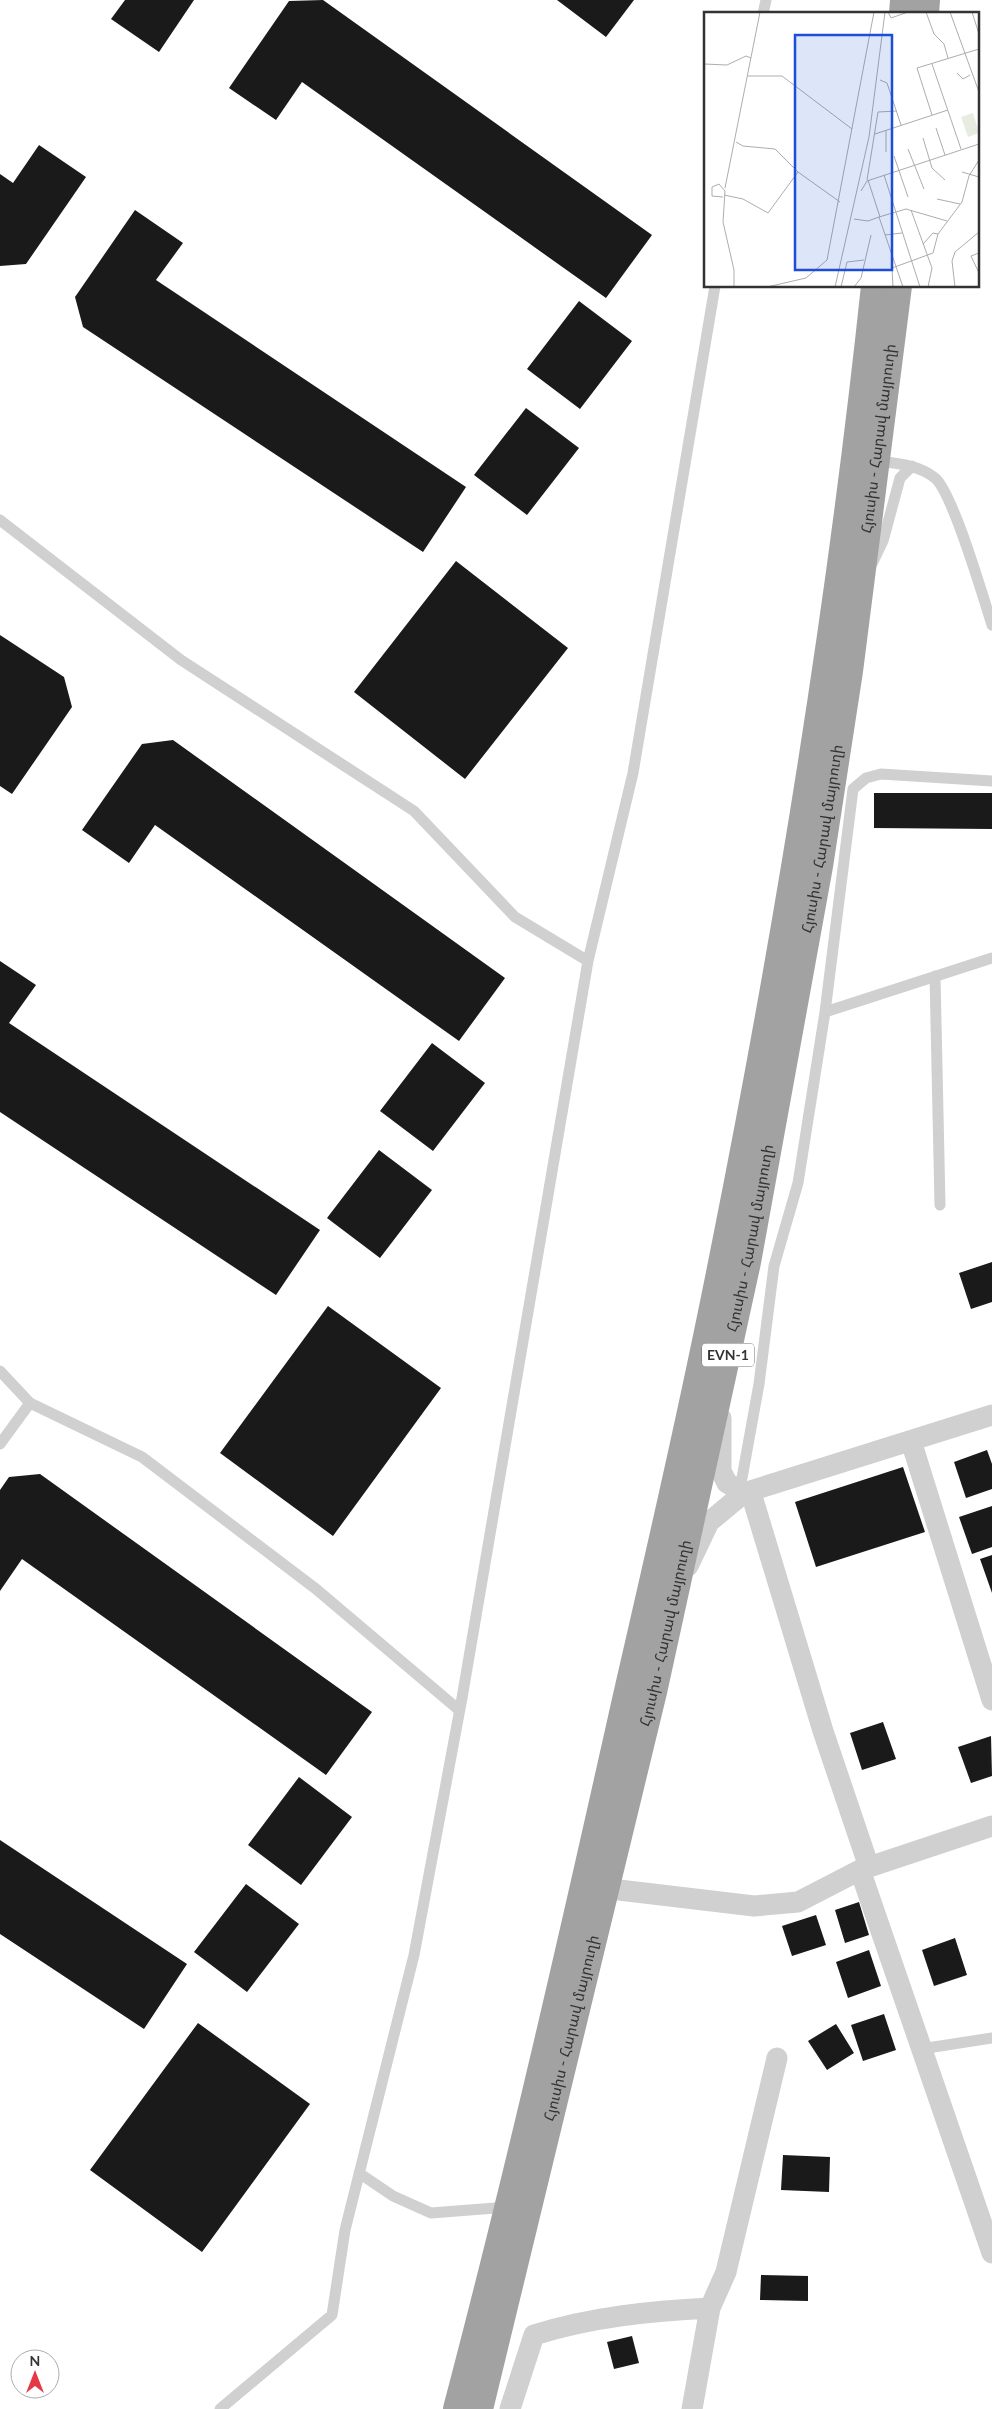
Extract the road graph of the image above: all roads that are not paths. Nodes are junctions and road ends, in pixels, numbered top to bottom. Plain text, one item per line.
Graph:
1 (715, 288) edge
2 (875, 288) edge
3 (898, 288) edge
4 (877, 461) junction
5 (912, 466) junction
6 (0, 520) edge
7 (860, 589) junction
8 (992, 625) edge
9 (992, 781) edge
10 (992, 958) edge
11 (588, 961) junction
12 (935, 976) junction
13 (825, 1012) junction
14 (940, 1205) dead end
15 (0, 1371) edge
16 (720, 1392) junction
17 (30, 1402) junction
18 (992, 1415) edge
19 (911, 1442) junction
20 (0, 1444) edge
21 (745, 1491) junction
22 (673, 1596) junction
23 (992, 1700) edge
24 (459, 1710) junction
25 (992, 1826) edge
26 (864, 1869) junction
27 (606, 1887) junction
28 (992, 2038) edge
29 (921, 2049) junction
30 (777, 2058) dead end
31 (359, 2173) junction
32 (508, 2207) junction
33 (992, 2253) edge
34 (710, 2308) junction
35 (220, 2409) edge
36 (457, 2409) edge
37 (479, 2409) edge
38 (510, 2409) edge
39 (692, 2409) edge

1 - 11 lane
2 - 32 highway, Հյուսիս - Հարավ մայրուղի / EVN-1
3 - 4 highway, Հյուսիս - Հարավ մայրուղի / EVN-1
4 - 5 lane
4 - 7 highway, Հյուսիս - Հարավ մայրուղի / EVN-1
5 - 7 lane
5 - 8 lane
6 - 11 lane
7 - 16 highway, Հյուսիս - Հարավ մայրուղի / EVN-1
9 - 13 lane
10 - 12 lane
11 - 24 lane
12 - 13 lane
12 - 14 lane
13 - 21 lane
15 - 17 lane
16 - 21 street
16 - 22 highway, Հյուսիս - Հարավ մայրուղի / EVN-1
17 - 20 lane
17 - 24 lane
18 - 19 street
19 - 21 street
19 - 23 street
21 - 22 street
21 - 26 street
22 - 27 highway, Հյուսիս - Հարավ մայրուղի / EVN-1
24 - 31 lane
25 - 26 street
26 - 27 street
26 - 29 street
27 - 37 highway, Հյուսիս - Հարավ մայրուղի / EVN-1
28 - 29 lane
29 - 33 street
30 - 34 street
31 - 32 lane
31 - 35 lane
32 - 36 highway, Հյուսիս - Հարավ մայրուղի / EVN-1
34 - 38 street
34 - 39 street

